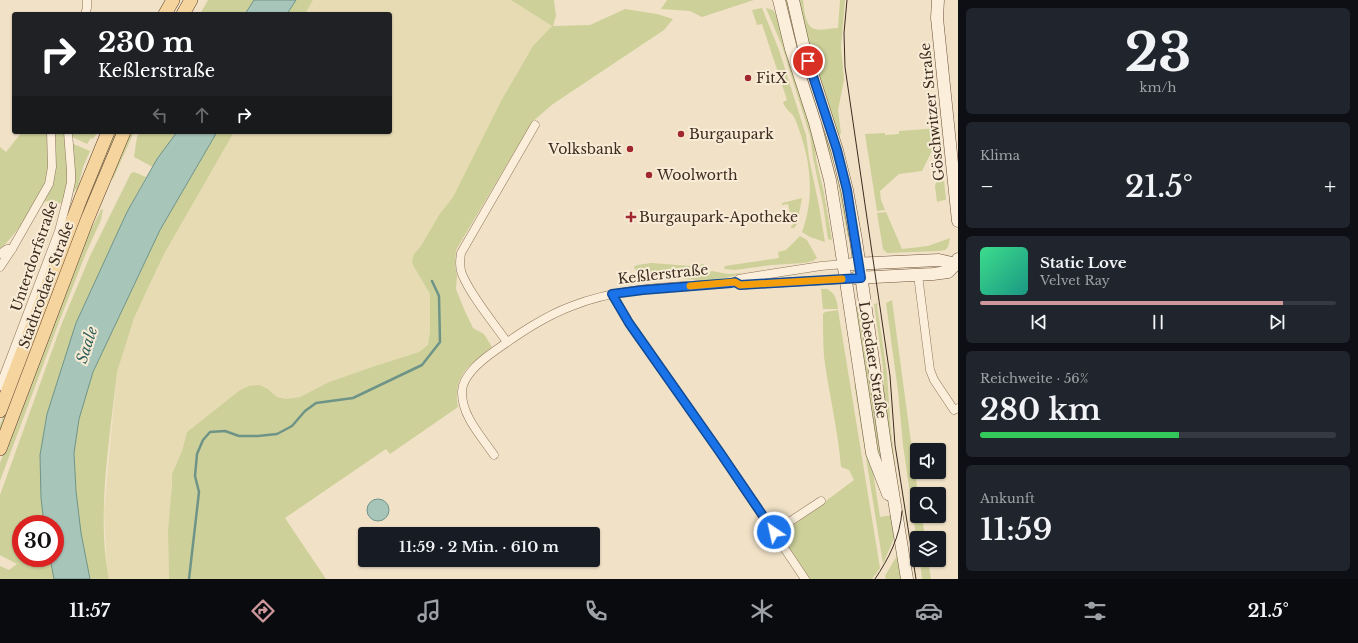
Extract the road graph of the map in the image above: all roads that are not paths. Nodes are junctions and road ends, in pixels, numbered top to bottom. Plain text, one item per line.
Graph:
1 (173, 0) edge
2 (191, 0) edge
3 (779, 0) edge
4 (792, 0) edge
5 (938, 0) edge
6 (166, 12) edge
7 (184, 12) edge
8 (535, 125) dead end
9 (51, 134) edge
10 (68, 134) edge
11 (107, 134) edge
12 (123, 134) edge
13 (958, 221) edge
14 (12, 249) junction
15 (0, 254) edge
16 (957, 263) edge
17 (844, 264) junction
18 (860, 264) junction
19 (0, 267) edge
20 (918, 275) junction
21 (861, 278) junction
22 (846, 279) junction
23 (735, 282) junction
24 (612, 294) junction
25 (507, 342) junction
26 (0, 386) edge
27 (956, 409) edge
28 (0, 411) edge
29 (0, 450) edge
30 (494, 455) dead end
31 (821, 501) dead end
32 (896, 511) junction
33 (774, 532) junction
34 (805, 579) edge
35 (907, 579) edge

1 - 6 main road
2 - 7 main road
3 - 17 main road, Lobedaer Straße
4 - 18 main road, Lobedaer Straße
5 - 13 main road, Göschwitzer Straße
8 - 25 street
9 - 14 street
10 - 26 street, Unterdorfstraße
11 - 28 main road, Stadtrodaer Straße
12 - 29 main road, Stadtrodaer Straße
14 - 15 street
14 - 19 street
16 - 18 main road, Keßlerstraße
16 - 20 main road, Keßlerstraße
17 - 18 main road, Keßlerstraße
17 - 22 main road, Lobedaer Straße
17 - 23 street, Keßlerstraße
18 - 21 main road, Lobedaer Straße
20 - 21 main road, Keßlerstraße
20 - 27 street
21 - 22 main road, Keßlerstraße
21 - 32 main road, Lobedaer Straße
22 - 23 street, Keßlerstraße
22 - 32 main road, Lobedaer Straße
23 - 24 street, Keßlerstraße
24 - 25 street, Keßlerstraße
24 - 33 street
25 - 30 street, Keßlerstraße
31 - 33 street
32 - 35 main road, Lobedaer Straße
33 - 34 street

